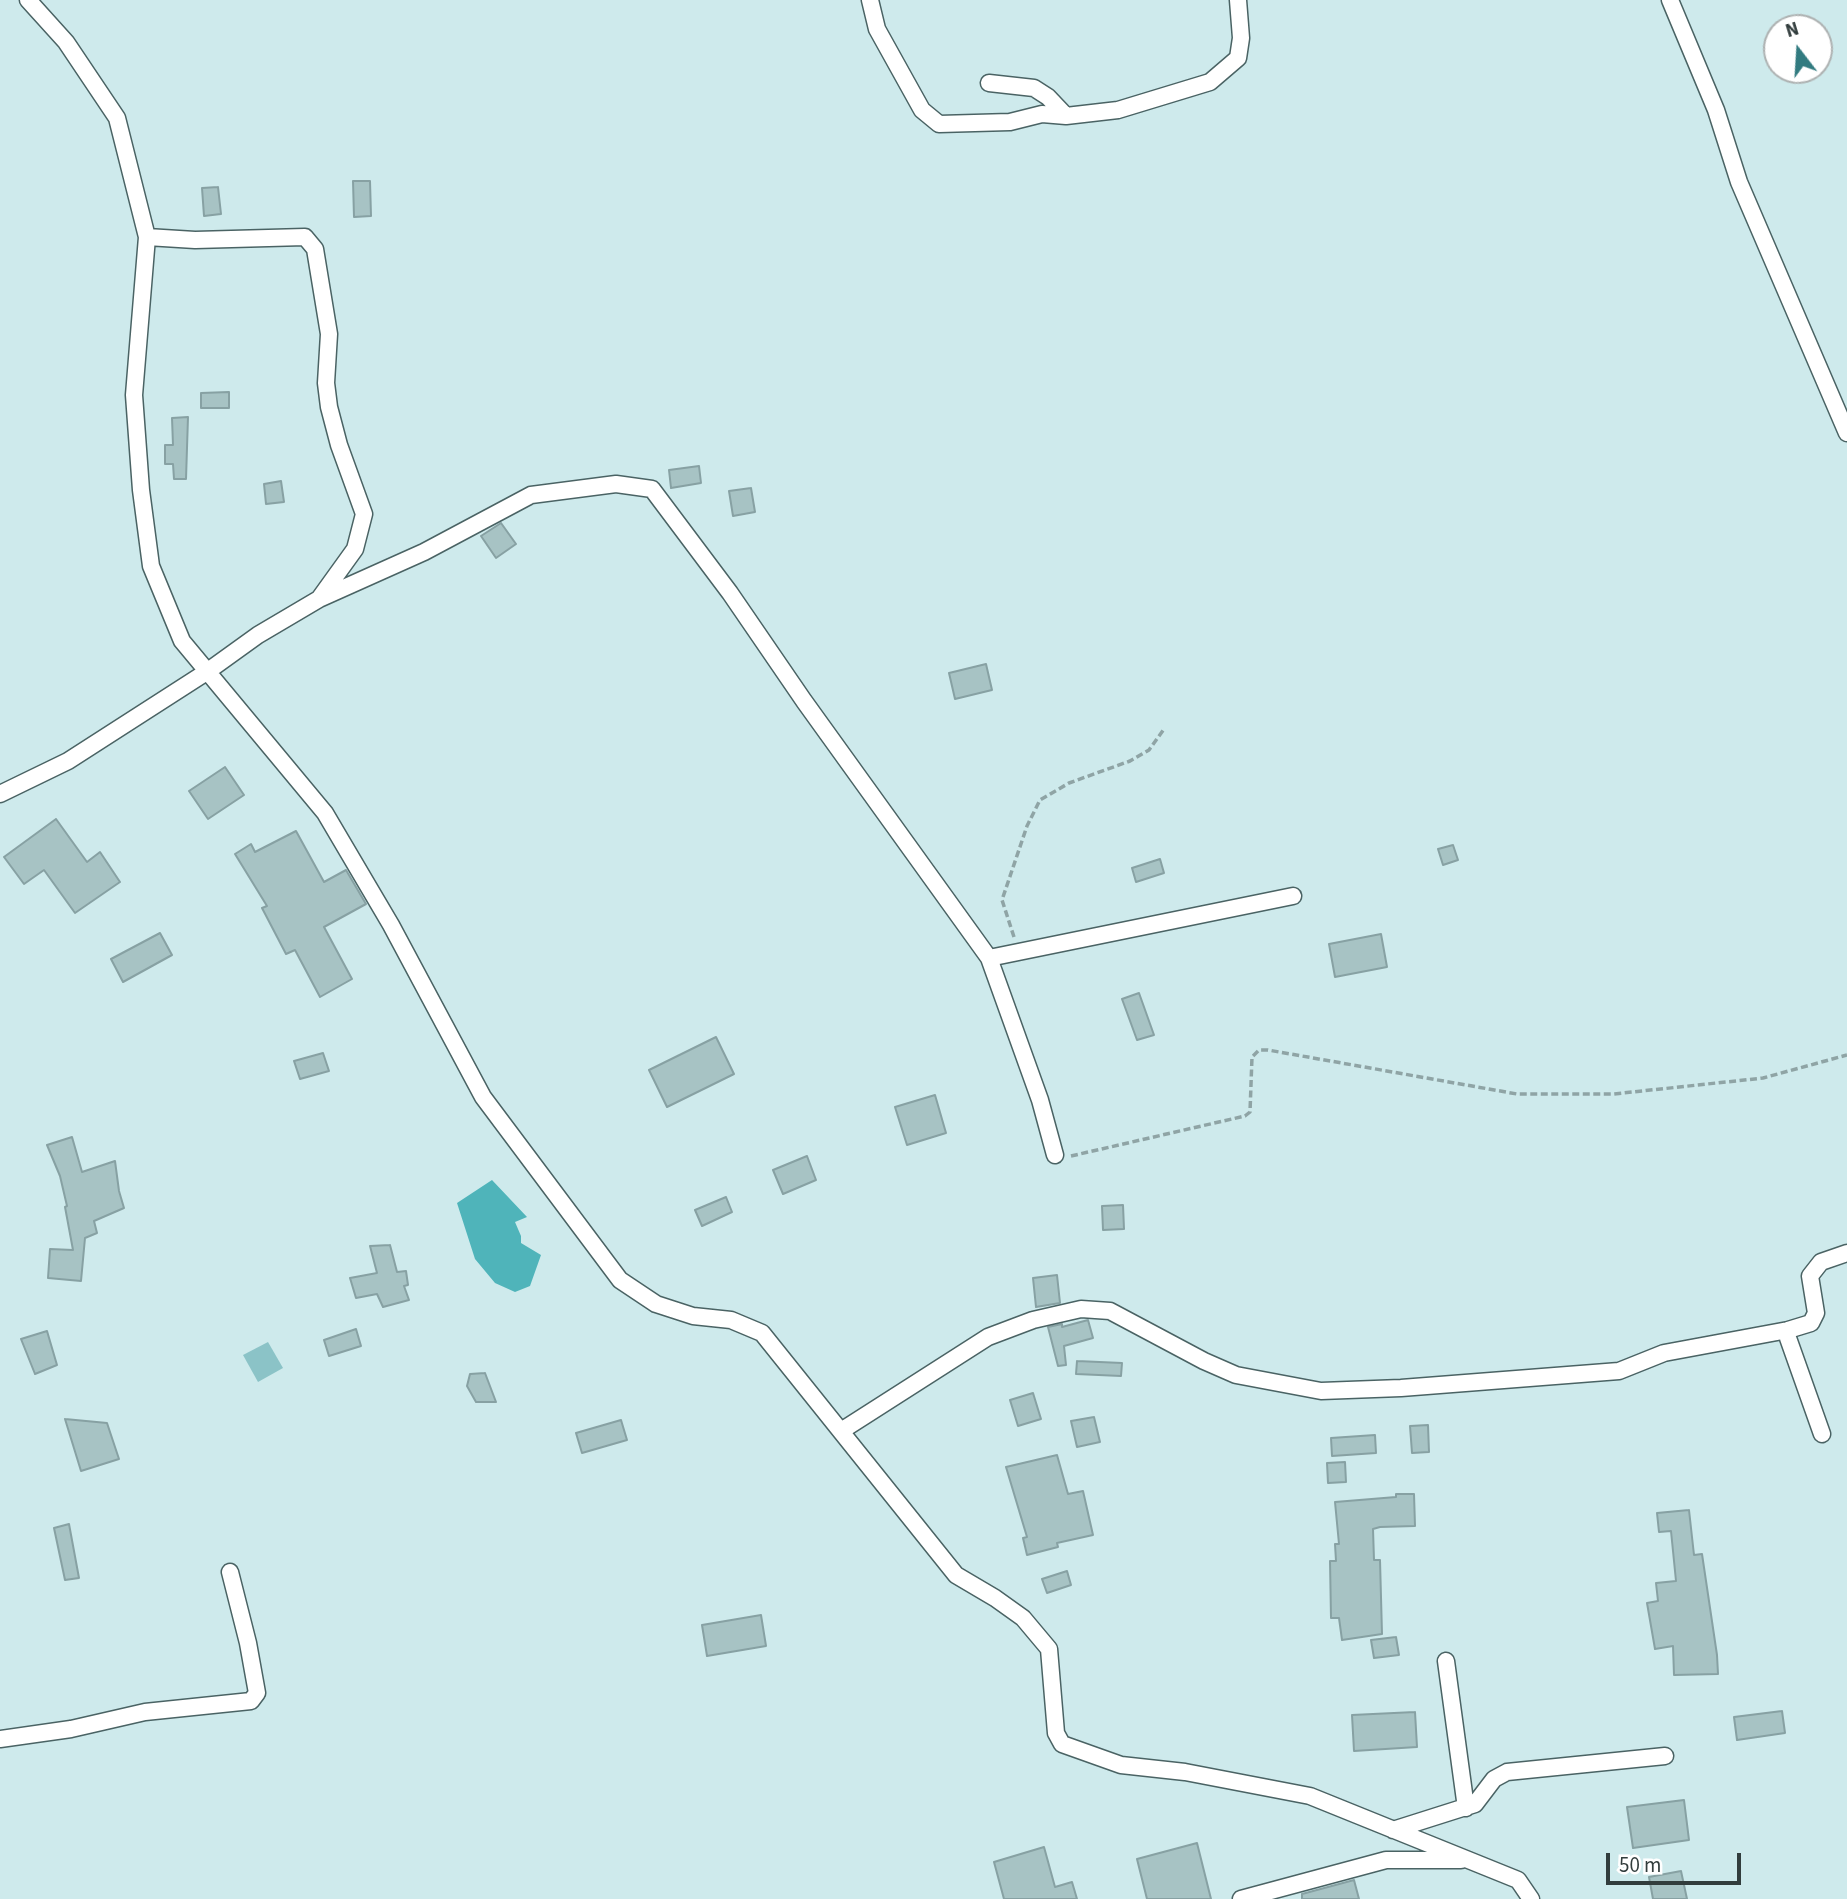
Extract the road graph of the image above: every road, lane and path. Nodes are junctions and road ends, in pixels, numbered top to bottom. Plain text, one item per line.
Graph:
1 (28, 0) edge
2 (870, 0) edge
3 (1238, 0) edge
4 (1670, 0) edge
5 (989, 83) dead end
6 (1066, 116) junction
7 (146, 237) junction
8 (1847, 433) edge
9 (319, 599) junction
10 (208, 671) junction
11 (1164, 729) dead end
12 (0, 794) edge
13 (1293, 896) dead end
14 (1018, 952) junction
15 (989, 958) junction
16 (1847, 1055) edge
17 (1055, 1155) joint
18 (1847, 1253) edge
19 (1788, 1330) junction
20 (841, 1431) junction
21 (1822, 1434) dead end
22 (230, 1572) dead end
23 (1446, 1661) dead end
24 (0, 1739) edge
25 (1665, 1756) dead end
26 (1466, 1808) junction
27 (1394, 1830) junction
28 (1470, 1860) junction
29 (1241, 1899) edge
30 (1531, 1899) edge

1 - 7 street
2 - 6 street
3 - 6 street
4 - 8 street
5 - 6 street
7 - 9 street
7 - 10 street
9 - 10 street
9 - 15 street
10 - 12 street
10 - 20 street
11 - 14 path
13 - 14 street
14 - 15 street
15 - 17 street
16 - 17 path
18 - 19 street
19 - 20 street
19 - 21 street
20 - 27 street
22 - 24 street
23 - 26 street
25 - 26 street
26 - 27 street
27 - 28 street
28 - 29 street
28 - 30 street

